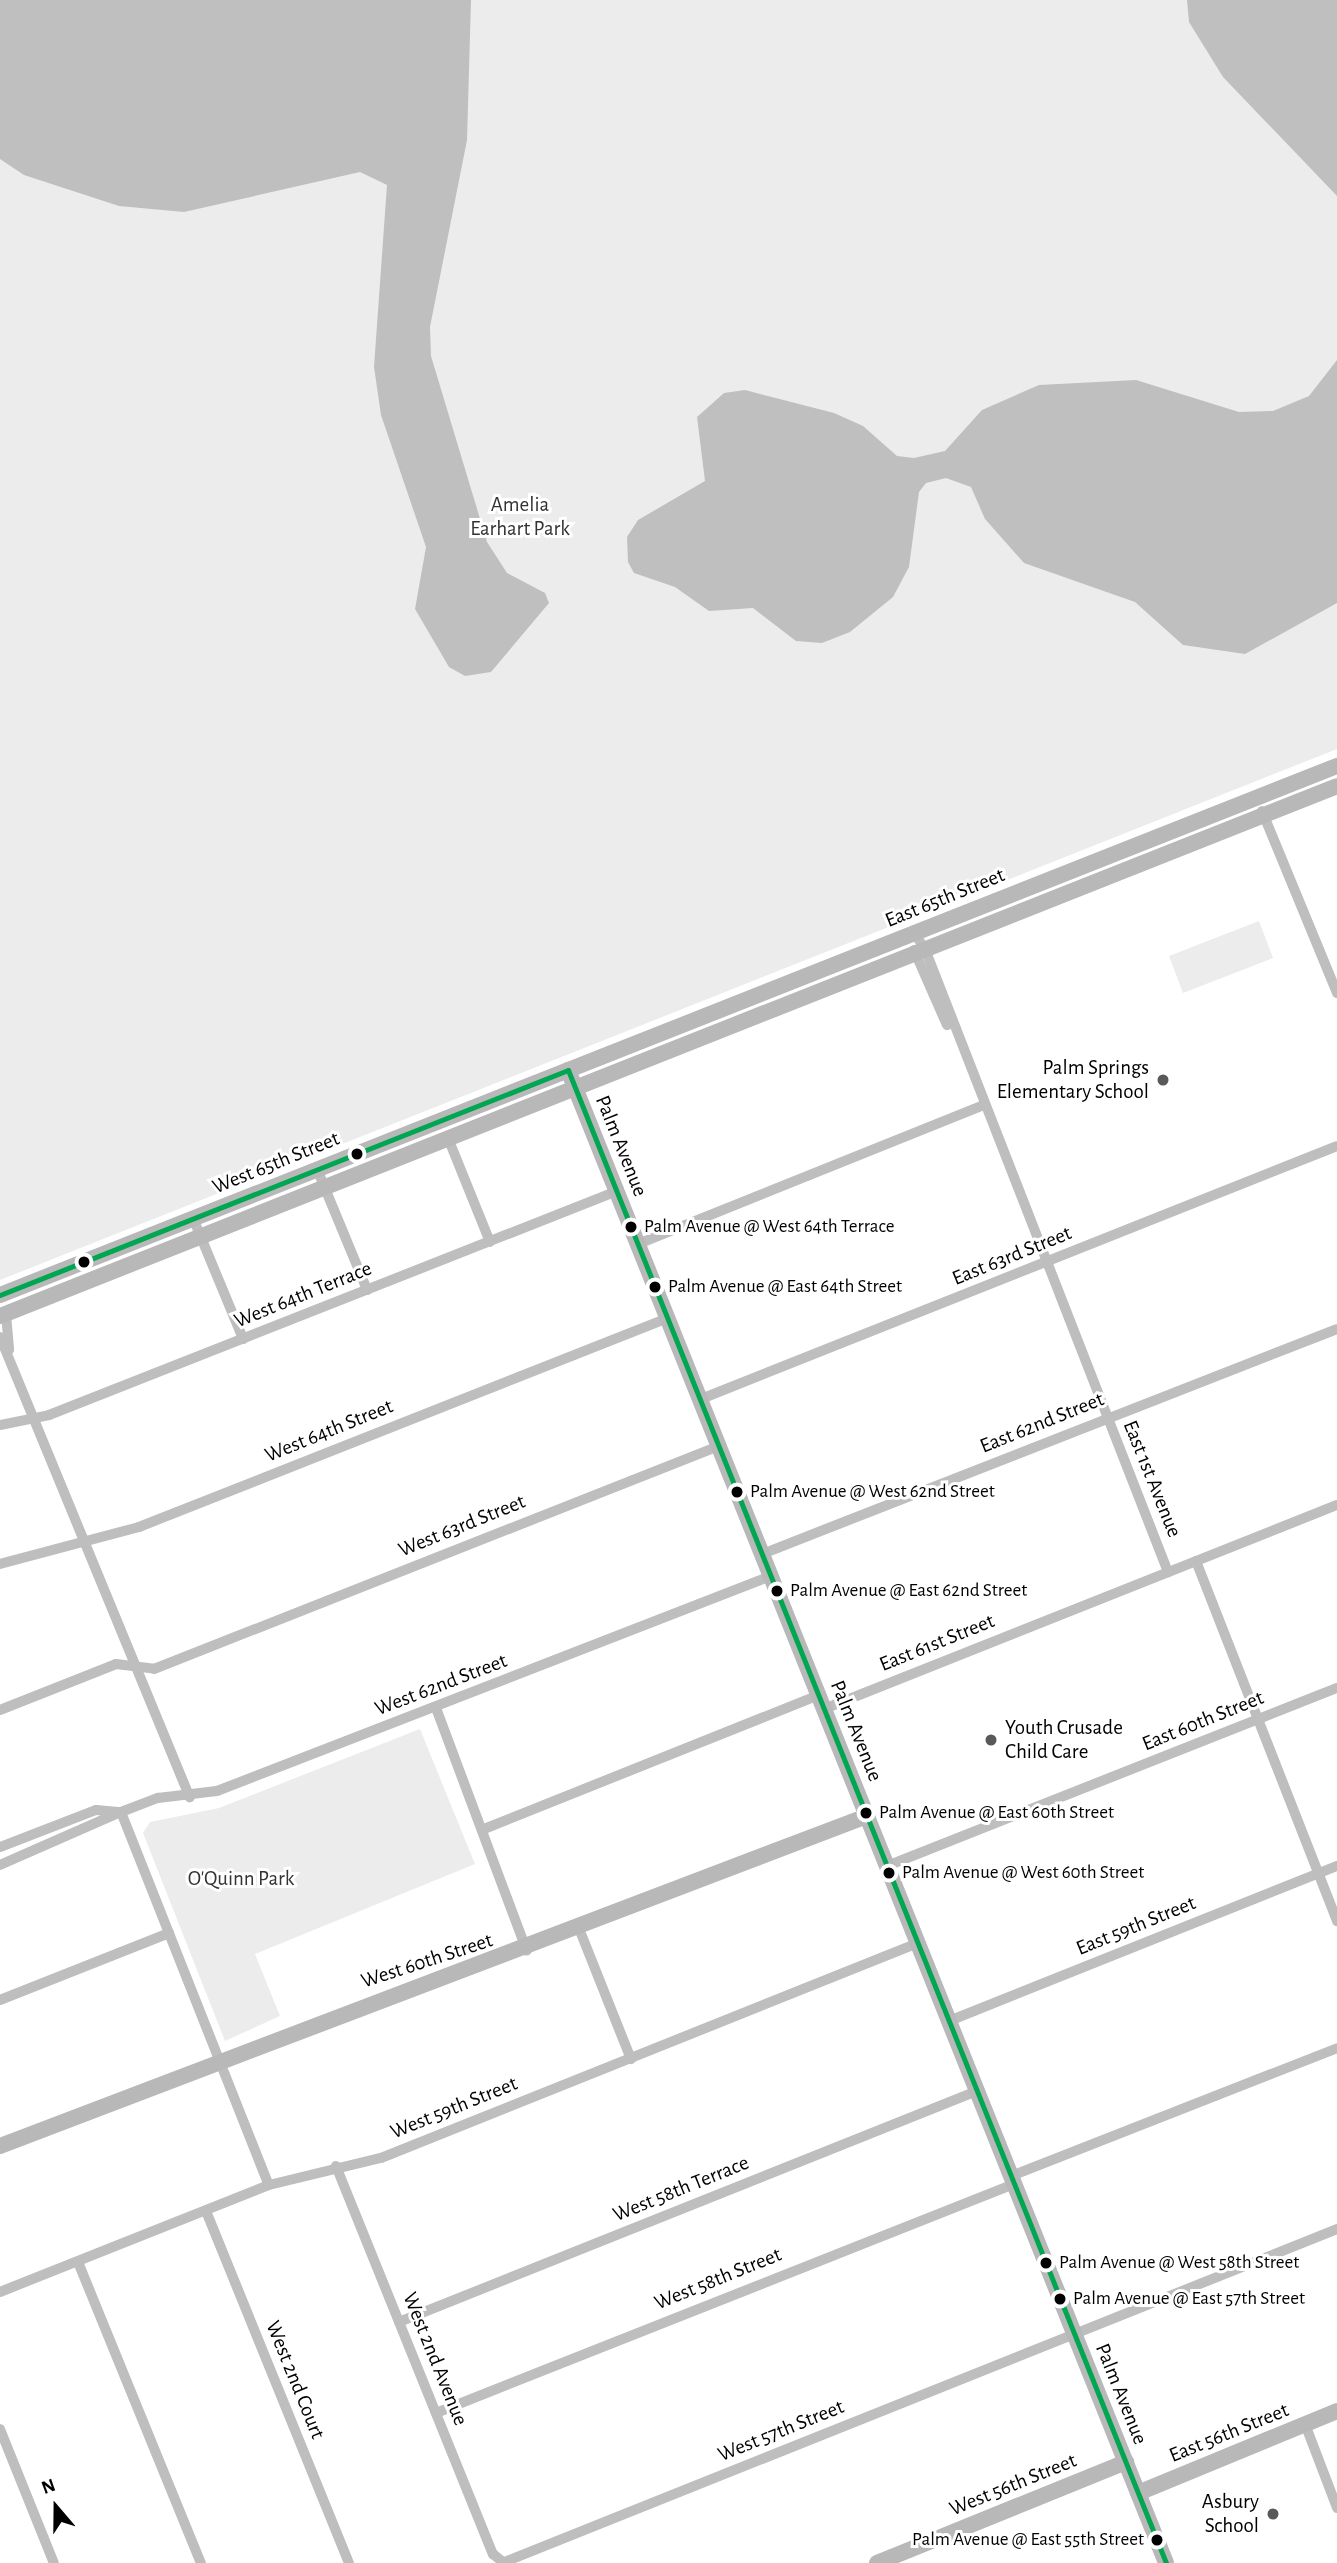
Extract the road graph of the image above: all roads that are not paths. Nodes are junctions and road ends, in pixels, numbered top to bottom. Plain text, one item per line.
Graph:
1 (1337, 766) edge
2 (1337, 786) edge
3 (1257, 797) junction
4 (1264, 815) junction
5 (914, 933) junction
6 (920, 952) junction
7 (1332, 966) edge
8 (1337, 993) edge
9 (568, 1070) junction
10 (575, 1088) junction
11 (982, 1106) junction
12 (448, 1138) junction
13 (1337, 1146) edge
14 (317, 1169) junction
15 (324, 1187) junction
16 (617, 1191) junction
17 (193, 1218) junction
18 (200, 1236) junction
19 (490, 1242) junction
20 (638, 1244) junction
21 (1045, 1263) junction
22 (367, 1290) junction
23 (0, 1295) edge
24 (3, 1315) edge
25 (668, 1318) junction
26 (1337, 1329) edge
27 (0, 1337) edge
28 (243, 1339) junction
29 (9, 1350) junction
30 (701, 1399) junction
31 (34, 1415) junction
32 (1107, 1418) junction
33 (0, 1425) edge
34 (719, 1446) junction
35 (1337, 1505) edge
36 (86, 1536) junction
37 (762, 1554) junction
38 (1196, 1561) junction
39 (0, 1564) edge
40 (1168, 1572) junction
41 (771, 1576) junction
42 (138, 1667) junction
43 (1337, 1688) edge
44 (821, 1702) junction
45 (436, 1708) junction
46 (0, 1710) edge
47 (1256, 1721) junction
48 (190, 1797) junction
49 (121, 1812) junction
50 (867, 1816) junction
51 (484, 1829) junction
52 (0, 1847) edge
53 (0, 1865) edge
54 (887, 1866) junction
55 (1337, 1866) edge
56 (1318, 1874) junction
57 (1337, 1921) edge
58 (580, 1931) junction
59 (169, 1933) junction
60 (918, 1943) junction
61 (527, 1951) junction
62 (0, 2000) edge
63 (949, 2021) junction
64 (1337, 2048) edge
65 (218, 2059) junction
66 (631, 2059) junction
67 (977, 2091) junction
68 (0, 2146) edge
69 (336, 2166) junction
70 (1013, 2180) junction
71 (269, 2185) junction
72 (206, 2211) junction
73 (1337, 2229) edge
74 (78, 2262) junction
75 (0, 2292) edge
76 (399, 2322) junction
77 (1074, 2334) junction
78 (1337, 2412) edge
79 (436, 2413) junction
80 (1305, 2424) junction
81 (0, 2429) edge
82 (3, 2443) edge
83 (1126, 2462) junction
84 (1138, 2493) junction
85 (1337, 2508) edge
86 (54, 2563) edge
87 (201, 2563) edge
88 (349, 2563) edge
89 (503, 2563) edge
90 (877, 2563) edge
91 (1166, 2563) edge

1 - 3 main road, East 65th Street
2 - 4 main road, East 65th Street
3 - 4 street
3 - 5 main road, East 65th Street
4 - 6 main road, East 65th Street
4 - 7 street
5 - 6 street, East 1st Avenue
5 - 9 main road, East 65th Street
6 - 10 main road, East 65th Street
6 - 11 street, East 1st Avenue
7 - 8 street
9 - 10 main road, Palm Avenue
9 - 14 main road, West 65th Street
10 - 12 main road, West 65th Street
10 - 16 main road, Palm Avenue
11 - 20 street
11 - 21 street, East 1st Avenue
12 - 15 main road, West 65th Street
12 - 19 street
13 - 21 street, East 63rd Street
14 - 15 street
14 - 17 main road, West 65th Street
15 - 18 main road, West 65th Street
15 - 22 street
16 - 19 street, West 64th Terrace
16 - 20 main road, Palm Avenue
17 - 18 street
17 - 23 main road, West 65th Street
18 - 24 main road, West 65th Street
18 - 28 street
19 - 22 street, West 64th Terrace
20 - 25 main road, Palm Avenue
21 - 30 street, East 63rd Street
21 - 32 street, East 1st Avenue
22 - 28 street, West 64th Terrace
24 - 29 street
25 - 30 main road, Palm Avenue
25 - 36 street, West 64th Street
26 - 32 street, East 62nd Street
27 - 29 street
28 - 31 street, West 64th Terrace
29 - 31 street
30 - 34 main road, Palm Avenue
31 - 33 street, West 64th Terrace
31 - 36 street
32 - 37 street, East 62nd Street
32 - 40 street, East 1st Avenue
34 - 37 main road, Palm Avenue
34 - 42 street, West 63rd Street
35 - 38 street, East 61st Street
36 - 39 street, West 64th Street
36 - 42 street
37 - 41 main road, Palm Avenue
38 - 40 street, East 61st Street
38 - 47 street, East 1st Avenue
40 - 44 street, East 61st Street
41 - 44 main road, Palm Avenue
41 - 45 street, West 62nd Street
42 - 46 street
42 - 48 street
43 - 47 street, East 60th Street
44 - 50 main road, Palm Avenue
44 - 51 street, East 61st Street
45 - 48 street, West 62nd Street
45 - 51 street
47 - 54 street, East 60th Street
47 - 56 street, East 1st Avenue
48 - 49 street, West 62nd Street
49 - 52 street, West 62nd Street
49 - 53 street, West 62nd Street
49 - 59 street
50 - 54 main road, Palm Avenue
50 - 58 main road, West 60th Street
51 - 61 street
54 - 60 main road, Palm Avenue
55 - 56 street, East 59th Street
56 - 57 street, East 1st Avenue
56 - 63 street, East 59th Street
58 - 61 main road, West 60th Street
58 - 66 street
59 - 62 street
59 - 65 street
60 - 63 main road, Palm Avenue
60 - 66 street, West 59th Street
61 - 65 main road, West 60th Street
63 - 67 main road, Palm Avenue
64 - 70 street, West 58th Street
65 - 68 main road, West 60th Street
65 - 71 street
66 - 69 street, West 59th Street
67 - 70 main road, Palm Avenue
67 - 76 street, West 58th Terrace
69 - 71 street, West 59th Street
69 - 76 street, West 2nd Avenue
70 - 77 main road, Palm Avenue
70 - 79 street, West 58th Street
71 - 72 street, West 59th Street
72 - 74 street, West 59th Street
72 - 88 street, West 2nd Court
73 - 77 street, West 57th Street
74 - 75 street, West 59th Street
74 - 87 street
76 - 79 street, West 2nd Avenue
77 - 83 main road, Palm Avenue
77 - 89 street, West 57th Street
78 - 80 main road, East 56th Street
79 - 89 street, West 2nd Avenue
80 - 84 main road, East 56th Street
80 - 85 street
81 - 82 street
82 - 86 street
83 - 84 main road, Palm Avenue
83 - 90 main road, West 56th Street
84 - 91 main road, Palm Avenue

